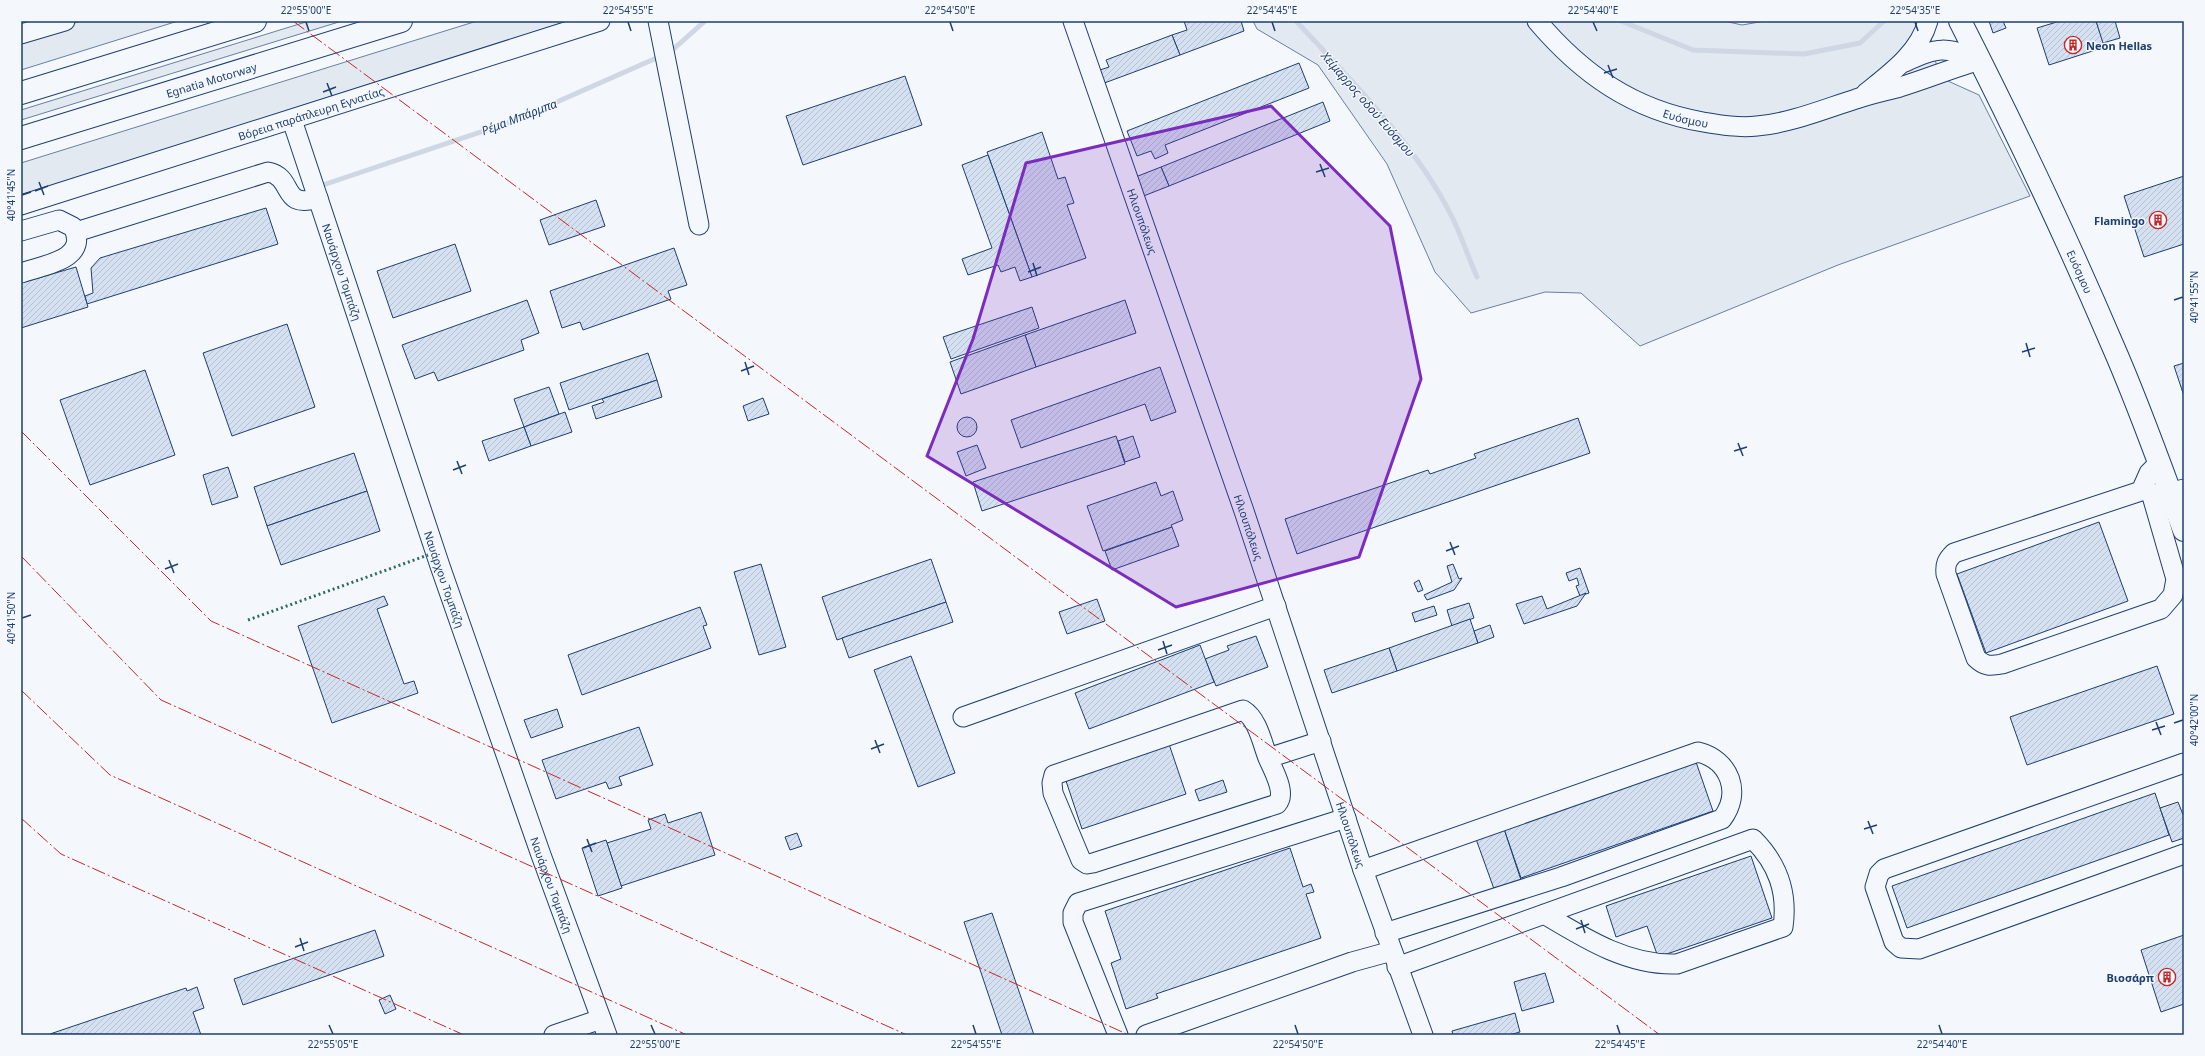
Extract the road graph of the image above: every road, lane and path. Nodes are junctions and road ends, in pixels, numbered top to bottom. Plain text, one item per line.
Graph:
1 (65, 21) edge
2 (256, 21) edge
3 (400, 21) edge
4 (600, 21) edge
5 (658, 21) edge
6 (1073, 21) edge
7 (1537, 21) edge
8 (1928, 21) edge
9 (1960, 21) edge
10 (21, 34) edge
11 (1980, 60) junction
12 (1902, 64) junction
13 (21, 94) edge
14 (1862, 97) junction
15 (292, 120) junction
16 (21, 138) edge
17 (318, 198) junction
18 (21, 205) edge
19 (699, 225) dead end
20 (21, 231) edge
21 (76, 232) junction
22 (21, 273) edge
23 (2160, 462) junction
24 (2141, 491) junction
25 (2177, 491) edge
26 (2184, 530) edge
27 (1276, 606) junction
28 (963, 717) dead end
29 (1321, 741) junction
30 (1268, 758) junction
31 (2184, 763) edge
32 (1346, 818) junction
33 (2184, 854) edge
34 (1363, 870) junction
35 (1544, 914) junction
36 (1391, 950) junction
37 (604, 1027) edge
38 (554, 1035) edge
39 (1118, 1035) edge
40 (1146, 1035) edge
41 (1423, 1035) edge

1 - 10 street
2 - 13 main road
3 - 16 main road, Egnatia Motorway
4 - 15 street, Βόρεια παράπλευρη Εγνατίας
5 - 19 street
6 - 27 street, Ηλιουπόλεως
7 - 14 street, Ευόσμου
8 - 12 street
9 - 11 main road, Ευόσμου
11 - 12 street
11 - 14 street, Ευόσμου
11 - 23 main road, Ευόσμου
12 - 14 street
15 - 17 street, Ναυάρχου Τομπάζη
15 - 18 street, Βόρεια παράπλευρη Εγνατίας
17 - 21 street
17 - 37 street, Ναυάρχου Τομπάζη
20 - 21 street
21 - 22 street
23 - 24 street
23 - 25 main road, Ευόσμου
24 - 24 street
25 - 26 main road, Ευόσμου
27 - 28 street
27 - 29 street, Ηλιουπόλεως
29 - 30 street
29 - 32 street, Ηλιουπόλεως
30 - 30 street
31 - 33 street
32 - 34 street, Ηλιουπόλεως
32 - 39 street
34 - 36 street, Ηλιουπόλεως
34 - 36 street
35 - 35 street
35 - 36 street
36 - 40 street
36 - 41 street, Ηλιουπόλεως
37 - 38 street

